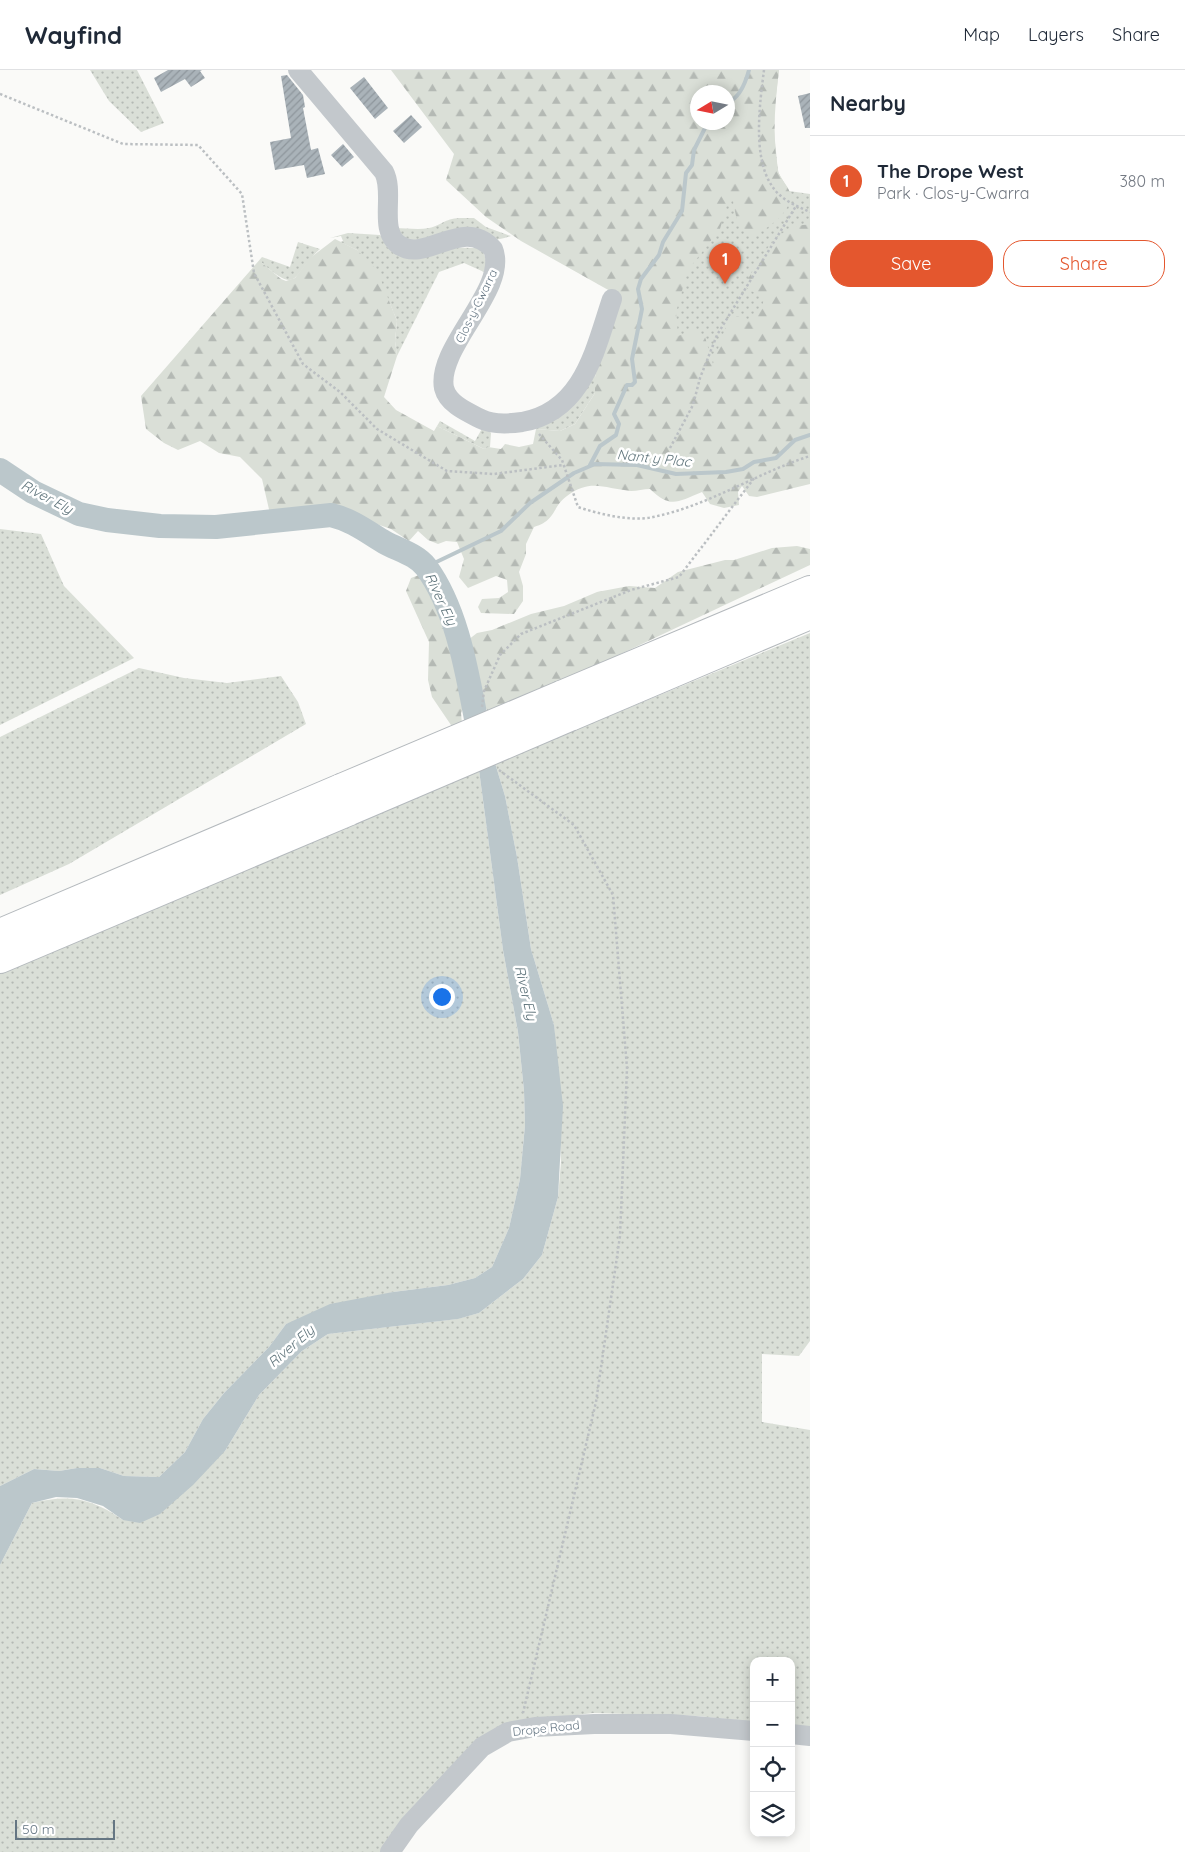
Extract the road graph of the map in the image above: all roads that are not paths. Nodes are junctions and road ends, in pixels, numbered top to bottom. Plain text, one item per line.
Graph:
1 (298, 70) edge
2 (612, 299) dead end
3 (810, 590) edge
4 (810, 615) edge
5 (566, 706) junction
6 (345, 800) junction
7 (0, 933) edge
8 (0, 959) edge
9 (750, 1731) edge
10 (795, 1734) edge
11 (810, 1736) edge
12 (390, 1852) edge

1 - 2 street, Clos-y-Cwarra
3 - 5 highway
4 - 5 highway
5 - 6 highway, bridge
6 - 7 highway
6 - 8 highway
9 - 12 street, Drope Road
10 - 11 street

